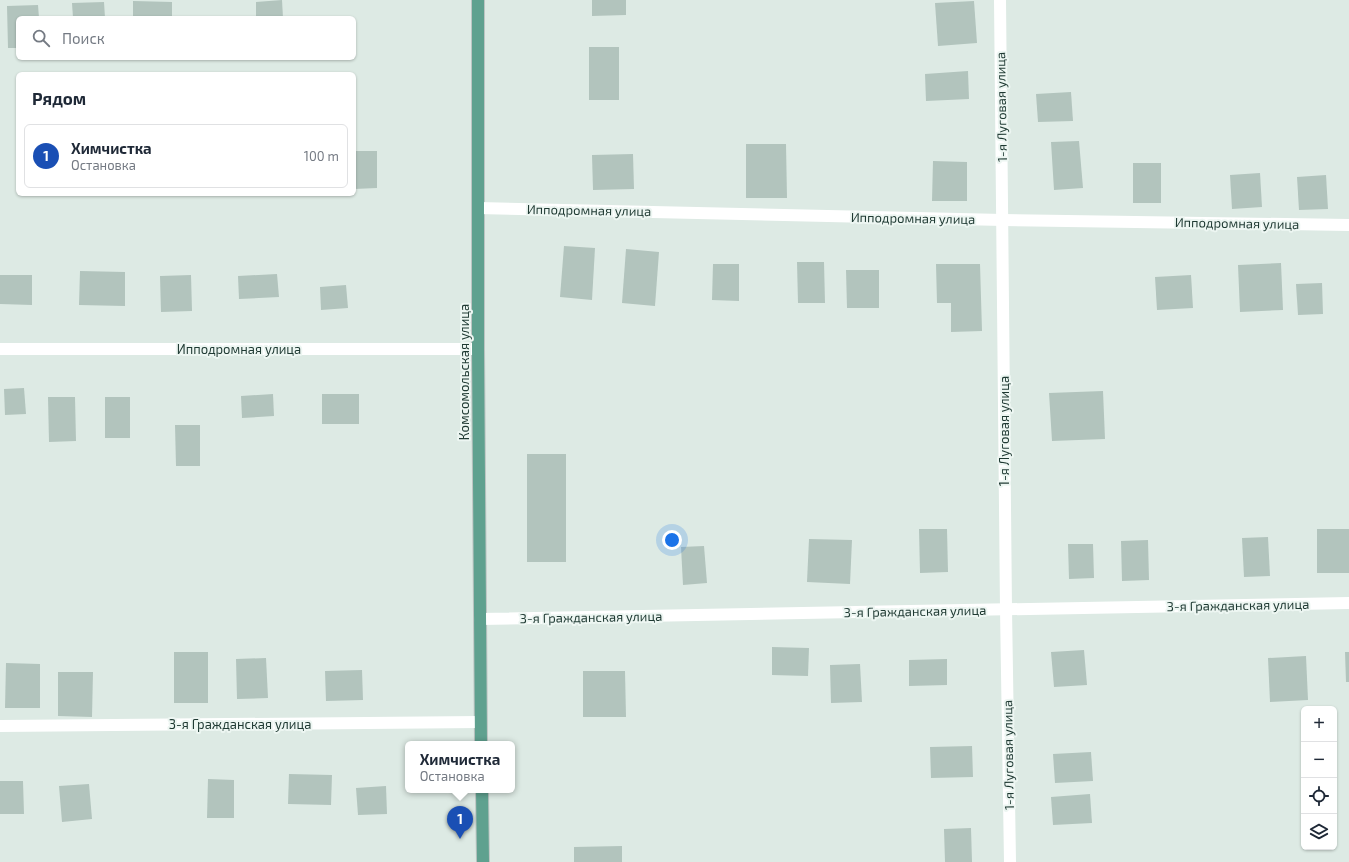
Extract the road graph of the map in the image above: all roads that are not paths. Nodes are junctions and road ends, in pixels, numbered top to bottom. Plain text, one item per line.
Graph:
1 (478, 0) edge
2 (1000, 0) edge
3 (478, 208) junction
4 (1003, 220) junction
5 (1349, 225) edge
6 (0, 349) edge
7 (478, 349) junction
8 (1349, 603) edge
9 (1006, 609) junction
10 (480, 619) junction
11 (480, 722) junction
12 (0, 726) edge
13 (481, 741) edge
14 (482, 793) edge
15 (483, 862) edge
16 (1010, 862) edge

1 - 3 main road, Комсомольская улица
2 - 4 street, 1-я Луговая улица
3 - 4 street, Ипподромная улица
3 - 7 main road, Комсомольская улица
4 - 5 street, Ипподромная улица
4 - 9 street, 1-я Луговая улица
6 - 7 street, Ипподромная улица
7 - 10 main road, Комсомольская улица
8 - 9 street, 3-я Гражданская улица
9 - 10 street, 3-я Гражданская улица
9 - 16 street, 1-я Луговая улица
10 - 11 main road, Комсомольская улица
11 - 12 street, 3-я Гражданская улица
11 - 13 main road, Комсомольская улица
14 - 15 main road

